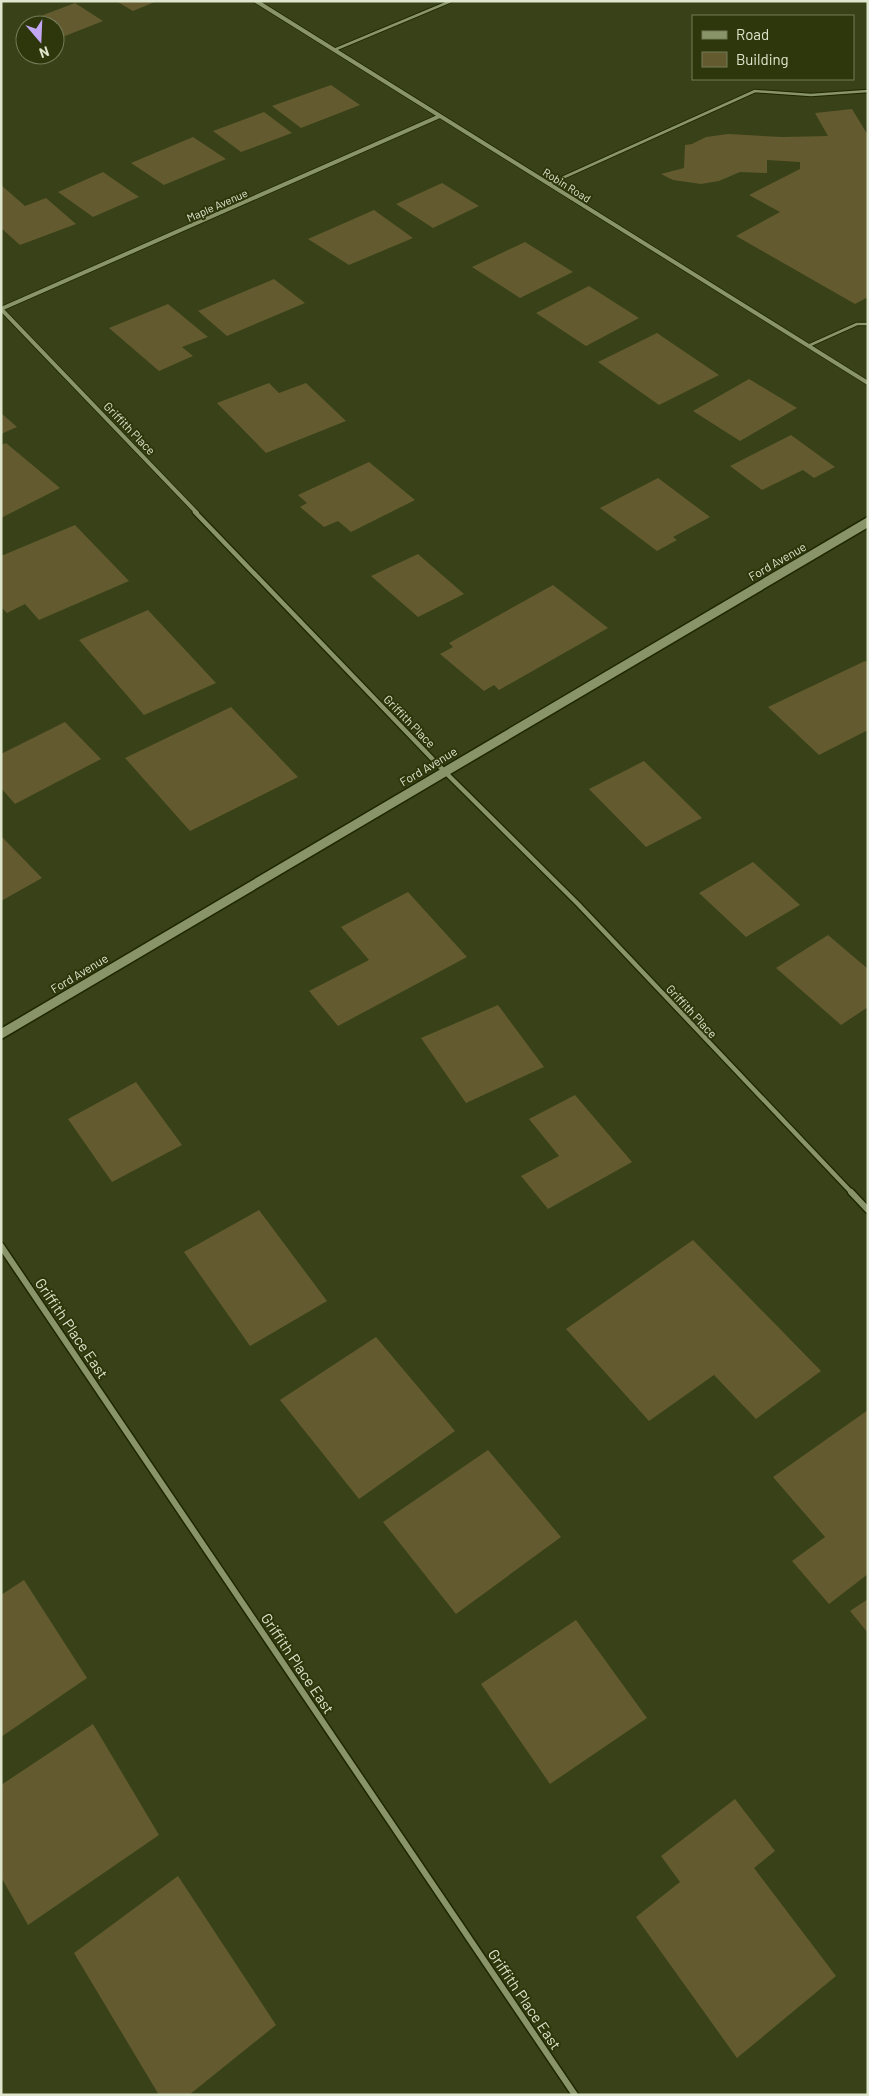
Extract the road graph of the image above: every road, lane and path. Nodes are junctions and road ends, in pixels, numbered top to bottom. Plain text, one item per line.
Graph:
1 (256, 1) edge
2 (451, 1) edge
3 (334, 50) junction
4 (868, 91) edge
5 (440, 116) junction
6 (549, 184) junction
7 (1, 309) edge
8 (868, 324) edge
9 (808, 346) junction
10 (868, 383) edge
11 (868, 522) edge
12 (444, 771) junction
13 (1, 1034) edge
14 (868, 1210) edge
15 (1, 1246) edge
16 (575, 2095) edge

1 - 3 street, Robin Road
2 - 3 lane
3 - 5 street, Robin Road
4 - 6 lane
5 - 6 street, Robin Road
5 - 7 street, Maple Avenue
6 - 9 street, Robin Road
7 - 12 street, Griffith Place
8 - 9 lane
9 - 10 street, Robin Road
11 - 12 street, Ford Avenue
12 - 13 street, Ford Avenue
12 - 14 street, Griffith Place
15 - 16 street, Griffith Place East

